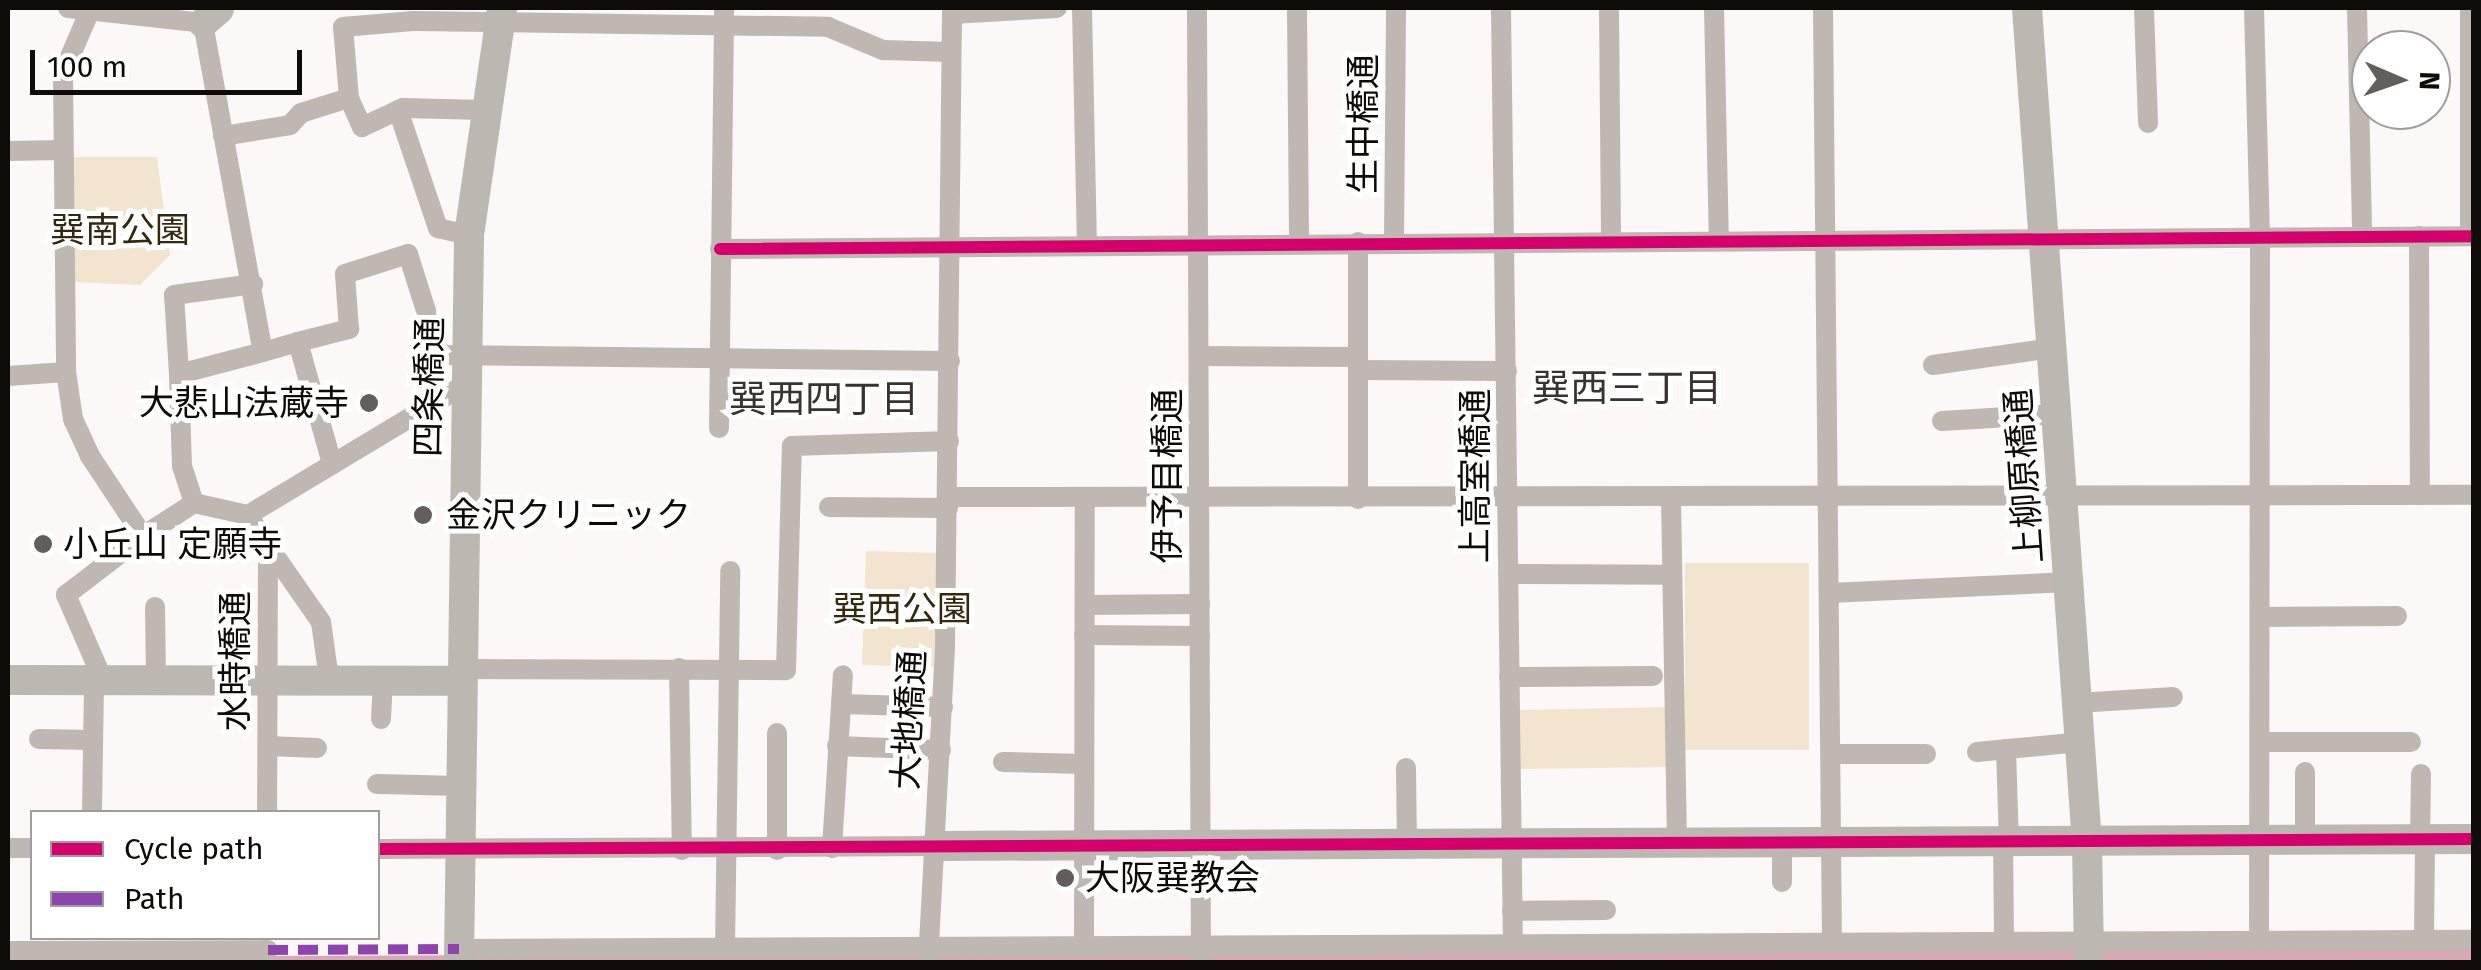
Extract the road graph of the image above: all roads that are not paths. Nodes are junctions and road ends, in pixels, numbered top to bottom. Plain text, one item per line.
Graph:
1 (68, 8) edge
2 (1057, 8) edge
3 (1082, 8) edge
4 (1197, 8) edge
5 (1298, 8) edge
6 (1396, 8) edge
7 (1501, 8) edge
8 (1608, 8) edge
9 (1714, 8) edge
10 (1822, 8) edge
11 (2027, 8) edge
12 (2144, 8) edge
13 (2254, 8) edge
14 (2357, 8) edge
15 (2470, 8) edge
16 (90, 9) edge
17 (952, 11) edge
18 (216, 12) edge
19 (501, 15) edge
20 (724, 16) edge
21 (951, 52) junction
22 (348, 98) junction
23 (398, 110) junction
24 (484, 110) junction
25 (2148, 123) dead end
26 (223, 136) junction
27 (63, 150) junction
28 (8, 151) edge
29 (469, 235) junction
30 (2260, 236) junction
31 (2362, 236) junction
32 (2418, 236) junction
33 (2472, 236) edge
34 (2045, 237) junction
35 (1394, 241) junction
36 (1719, 241) junction
37 (1828, 241) junction
38 (1299, 242) junction
39 (1358, 242) junction
40 (1506, 242) junction
41 (1612, 242) junction
42 (1088, 243) junction
43 (1200, 243) junction
44 (952, 245) junction
45 (720, 249) junction
46 (253, 284) junction
47 (298, 342) junction
48 (2052, 348) junction
49 (263, 352) junction
50 (1200, 356) junction
51 (718, 361) junction
52 (950, 361) junction
53 (1358, 363) junction
54 (1933, 366) dead end
55 (466, 370) junction
56 (66, 372) junction
57 (1507, 372) junction
58 (179, 374) junction
59 (8, 376) edge
60 (2057, 414) junction
61 (1942, 421) dead end
62 (719, 428) dead end
63 (949, 441) junction
64 (332, 464) junction
65 (2474, 494) edge
66 (2420, 495) junction
67 (2063, 496) junction
68 (2261, 496) junction
69 (1085, 498) junction
70 (1200, 498) junction
71 (1671, 498) junction
72 (1828, 498) junction
73 (1358, 499) junction
74 (1508, 500) junction
75 (948, 502) junction
76 (194, 503) junction
77 (828, 507) dead end
78 (248, 515) junction
79 (143, 536) junction
80 (268, 546) junction
81 (730, 571) dead end
82 (1508, 574) junction
83 (1672, 575) junction
84 (2069, 582) junction
85 (1830, 593) junction
86 (1200, 604) junction
87 (1085, 605) junction
88 (155, 607) dead end
89 (2262, 616) junction
90 (2397, 616) dead end
91 (1084, 635) junction
92 (1200, 636) junction
93 (679, 668) junction
94 (732, 668) junction
95 (843, 674) dead end
96 (462, 675) junction
97 (1653, 676) dead end
98 (1509, 677) junction
99 (265, 679) junction
100 (328, 679) junction
101 (8, 680) edge
102 (98, 680) junction
103 (156, 680) junction
104 (383, 681) junction
105 (2172, 698) dead end
106 (2077, 703) junction
107 (841, 704) junction
108 (943, 708) junction
109 (381, 719) dead end
110 (777, 733) dead end
111 (39, 739) dead end
112 (93, 740) junction
113 (2080, 742) junction
114 (2260, 742) junction
115 (2411, 742) dead end
116 (268, 746) junction
117 (836, 746) junction
118 (317, 748) dead end
119 (2006, 749) junction
120 (940, 750) junction
121 (1977, 752) dead end
122 (1832, 754) junction
123 (1926, 754) dead end
124 (1003, 762) dead end
125 (1083, 764) junction
126 (1406, 768) dead end
127 (2305, 772) dead end
128 (2421, 774) dead end
129 (377, 784) dead end
130 (461, 786) junction
131 (92, 810) edge
132 (267, 810) edge
133 (2422, 840) junction
134 (2474, 840) edge
135 (2305, 841) junction
136 (2260, 842) junction
137 (1782, 843) junction
138 (1832, 843) junction
139 (2006, 843) junction
140 (2087, 843) junction
141 (1406, 845) junction
142 (1512, 845) junction
143 (1677, 845) junction
144 (935, 846) junction
145 (1202, 846) junction
146 (1082, 847) junction
147 (460, 848) junction
148 (832, 848) junction
149 (380, 849) edge
150 (682, 850) junction
151 (776, 850) junction
152 (727, 851) junction
153 (1782, 882) dead end
154 (1606, 910) dead end
155 (1512, 912) junction
156 (1832, 940) junction
157 (2004, 940) junction
158 (2424, 940) junction
159 (2474, 940) edge
160 (2259, 941) junction
161 (94, 944) edge
162 (1513, 944) junction
163 (1084, 945) junction
164 (725, 950) junction
165 (8, 951) edge
166 (268, 951) edge
167 (2089, 951) edge
168 (1201, 953) edge
169 (928, 955) edge
170 (459, 956) edge

1 - 16 street
2 - 17 street
3 - 42 street
4 - 43 street, 伊予目橋通
5 - 38 street
6 - 35 street, 生中橋通
7 - 40 street, 上高室橋通
8 - 41 street
9 - 36 street
10 - 37 street
11 - 34 street, 上柳原橋通
12 - 25 street
13 - 30 street
14 - 31 street
15 - 33 street
16 - 18 street
16 - 27 street
17 - 21 street, 大地橋通
18 - 26 street
19 - 20 street
19 - 22 street
19 - 24 street, 四条橋通
20 - 21 street
20 - 45 street
21 - 44 street, 大地橋通
22 - 23 street
22 - 26 street
23 - 24 street
23 - 29 street
24 - 29 street, 四条橋通
26 - 46 street
27 - 28 street
27 - 56 street
29 - 55 street, 四条橋通
30 - 31 street
30 - 34 street
30 - 68 street
31 - 32 street
32 - 33 street
32 - 66 street
34 - 37 street
34 - 48 street, 上柳原橋通
35 - 39 street
35 - 40 street
36 - 37 street
36 - 41 street
37 - 72 street
38 - 39 street
38 - 43 street
39 - 53 street
40 - 41 street
40 - 57 street, 上高室橋通
42 - 43 street
42 - 44 street
43 - 50 street, 伊予目橋通
44 - 45 street
44 - 52 street, 大地橋通
45 - 51 street
46 - 49 street
46 - 58 street
47 - 49 street
47 - 55 street
47 - 64 street
48 - 54 street
48 - 60 street, 上柳原橋通
49 - 58 street
50 - 53 street
50 - 70 street, 伊予目橋通
51 - 52 street
51 - 55 street
51 - 62 street
52 - 63 street, 大地橋通
53 - 57 street
53 - 73 street
55 - 64 street
55 - 96 street, 四条橋通
56 - 59 street
56 - 79 street
57 - 74 street, 上高室橋通
58 - 76 street
60 - 61 street
60 - 67 street, 上柳原橋通
63 - 75 street, 大地橋通
63 - 94 street
64 - 78 street
65 - 66 street
66 - 68 street
67 - 68 street
67 - 72 street
67 - 84 street, 上柳原橋通
68 - 89 street
69 - 70 street
69 - 75 street
69 - 87 street
70 - 73 street
70 - 86 street, 伊予目橋通
71 - 72 street
71 - 74 street
71 - 83 street
72 - 85 street
73 - 74 street
74 - 82 street, 上高室橋通
75 - 77 street
75 - 108 street, 大地橋通
76 - 78 street
76 - 79 street
78 - 80 street, 水時橋通
79 - 102 street
80 - 99 street, 水時橋通
80 - 100 street
81 - 94 street
82 - 83 street
82 - 98 street, 上高室橋通
83 - 143 street
84 - 85 street
84 - 106 street, 上柳原橋通
85 - 122 street
86 - 87 street
86 - 92 street, 伊予目橋通
87 - 91 street
88 - 103 street
89 - 90 street
89 - 114 street
91 - 92 street
91 - 125 street
92 - 145 street, 伊予目橋通
93 - 94 street
93 - 96 street
93 - 150 street
94 - 152 street
95 - 107 street
96 - 104 street
96 - 130 street, 四条橋通
97 - 98 street
98 - 142 street, 上高室橋通
99 - 100 street
99 - 103 street
99 - 116 street, 水時橋通
100 - 104 street
101 - 102 street
102 - 103 street
102 - 112 street
104 - 109 street
105 - 106 street
106 - 113 street, 上柳原橋通
107 - 108 street
107 - 117 street
108 - 120 street, 大地橋通
110 - 151 street
111 - 112 street
112 - 131 street
113 - 119 street
113 - 140 street, 上柳原橋通
114 - 115 street
114 - 136 street
116 - 118 street
116 - 132 street, 水時橋通
117 - 120 street
117 - 148 street
119 - 121 street
119 - 139 street
120 - 144 street, 大地橋通
122 - 123 street
122 - 138 street
124 - 125 street
125 - 146 street
126 - 141 street
127 - 135 street
128 - 133 street
129 - 130 street
130 - 147 street, 四条橋通
133 - 134 street
133 - 135 street
133 - 158 street
135 - 136 street
136 - 140 street
136 - 160 street
137 - 138 street
137 - 143 street
137 - 153 street
138 - 139 street
138 - 156 street
139 - 140 street
139 - 157 street
140 - 167 street, 上柳原橋通
141 - 142 street
141 - 145 street
142 - 143 street
142 - 155 street, 上高室橋通
144 - 146 street
144 - 148 street
144 - 169 street, 大地橋通
145 - 146 street
145 - 168 street, 伊予目橋通
146 - 163 street
147 - 149 street
147 - 150 street
147 - 170 street, 四条橋通
148 - 151 street
150 - 152 street
151 - 152 street
152 - 164 street
154 - 155 street
155 - 162 street, 上高室橋通
156 - 157 street
156 - 162 street
157 - 167 street
158 - 159 street
158 - 160 street
160 - 167 street
161 - 165 street
161 - 166 street
162 - 168 street
163 - 168 street
163 - 169 street
164 - 169 street
164 - 170 street

